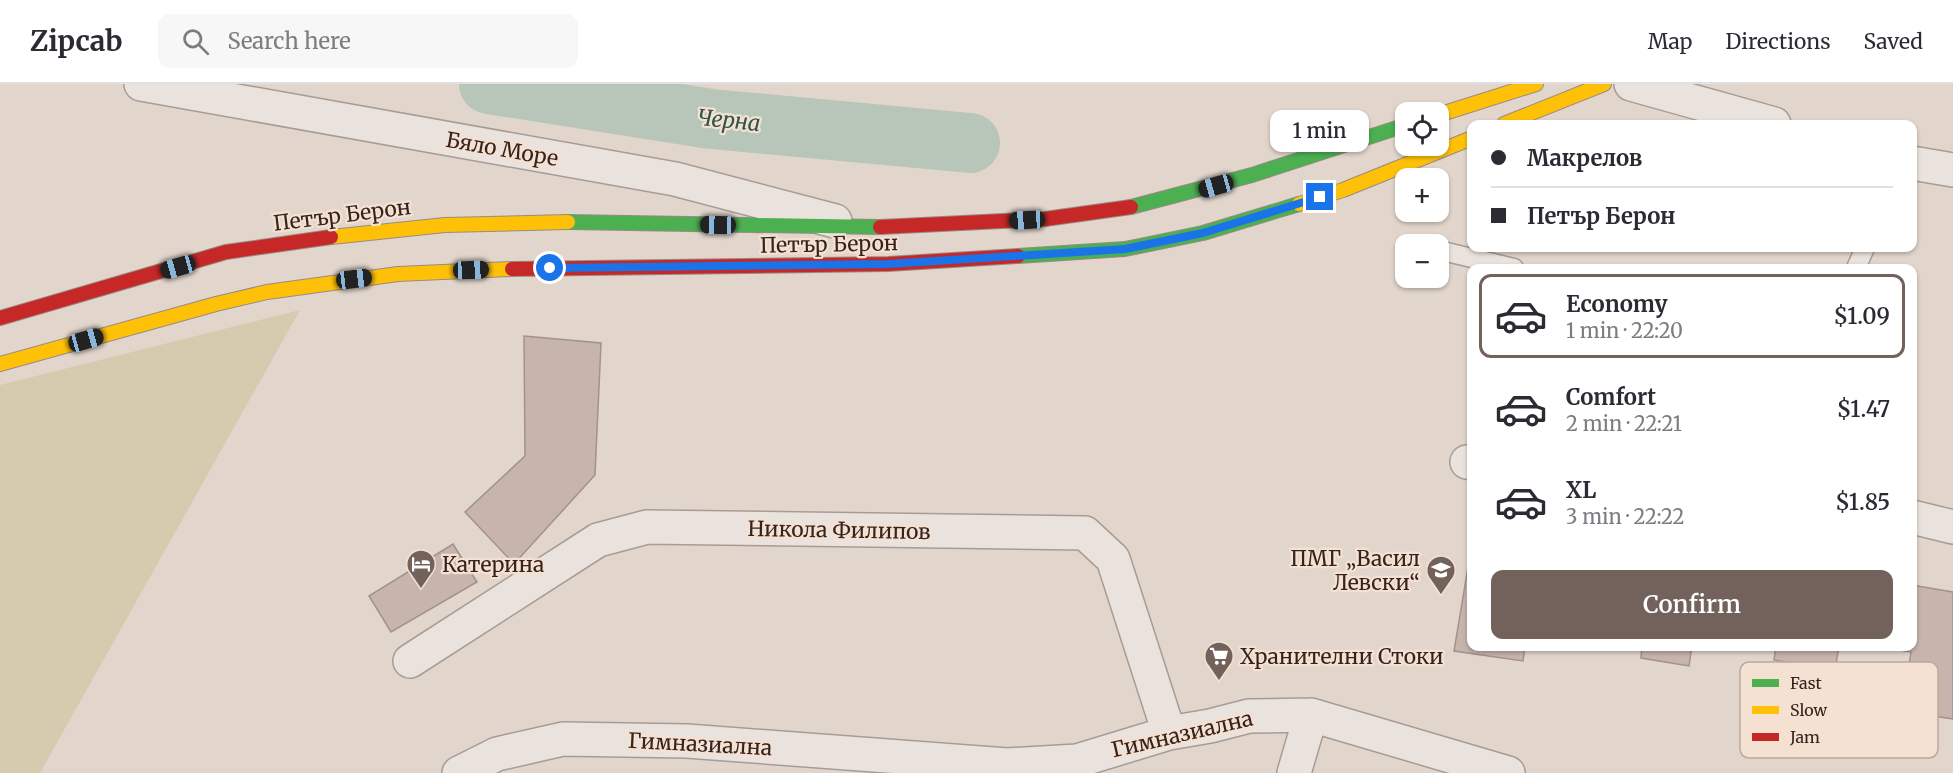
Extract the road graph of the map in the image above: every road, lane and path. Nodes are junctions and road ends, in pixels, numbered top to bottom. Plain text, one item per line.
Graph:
1 (141, 84) edge
2 (1536, 84) edge
3 (1604, 84) edge
4 (1631, 84) edge
5 (1449, 112) edge
6 (1514, 120) edge
7 (1760, 120) edge
8 (1395, 129) edge
9 (1467, 140) edge
10 (1917, 164) edge
11 (1953, 170) edge
12 (860, 228) junction
13 (1449, 253) edge
14 (1497, 264) edge
15 (0, 318) edge
16 (0, 364) edge
17 (1917, 518) edge
18 (1953, 527) edge
19 (410, 661) dead end
20 (1311, 715) junction
21 (1169, 732) junction
22 (459, 773) edge
23 (1294, 773) edge
24 (1508, 773) edge

1 - 12 street, Бяло Море
2 - 5 main road
3 - 6 main road
4 - 7 street
8 - 12 main road, Петър Берон
9 - 16 main road, Петър Берон
10 - 11 street
12 - 15 main road, Петър Берон
13 - 14 lane
17 - 18 street
19 - 21 street, Никола Филипов
20 - 21 street, Гимназиална
20 - 23 street
20 - 24 street, Гимназиална
21 - 22 street, Гимназиална

